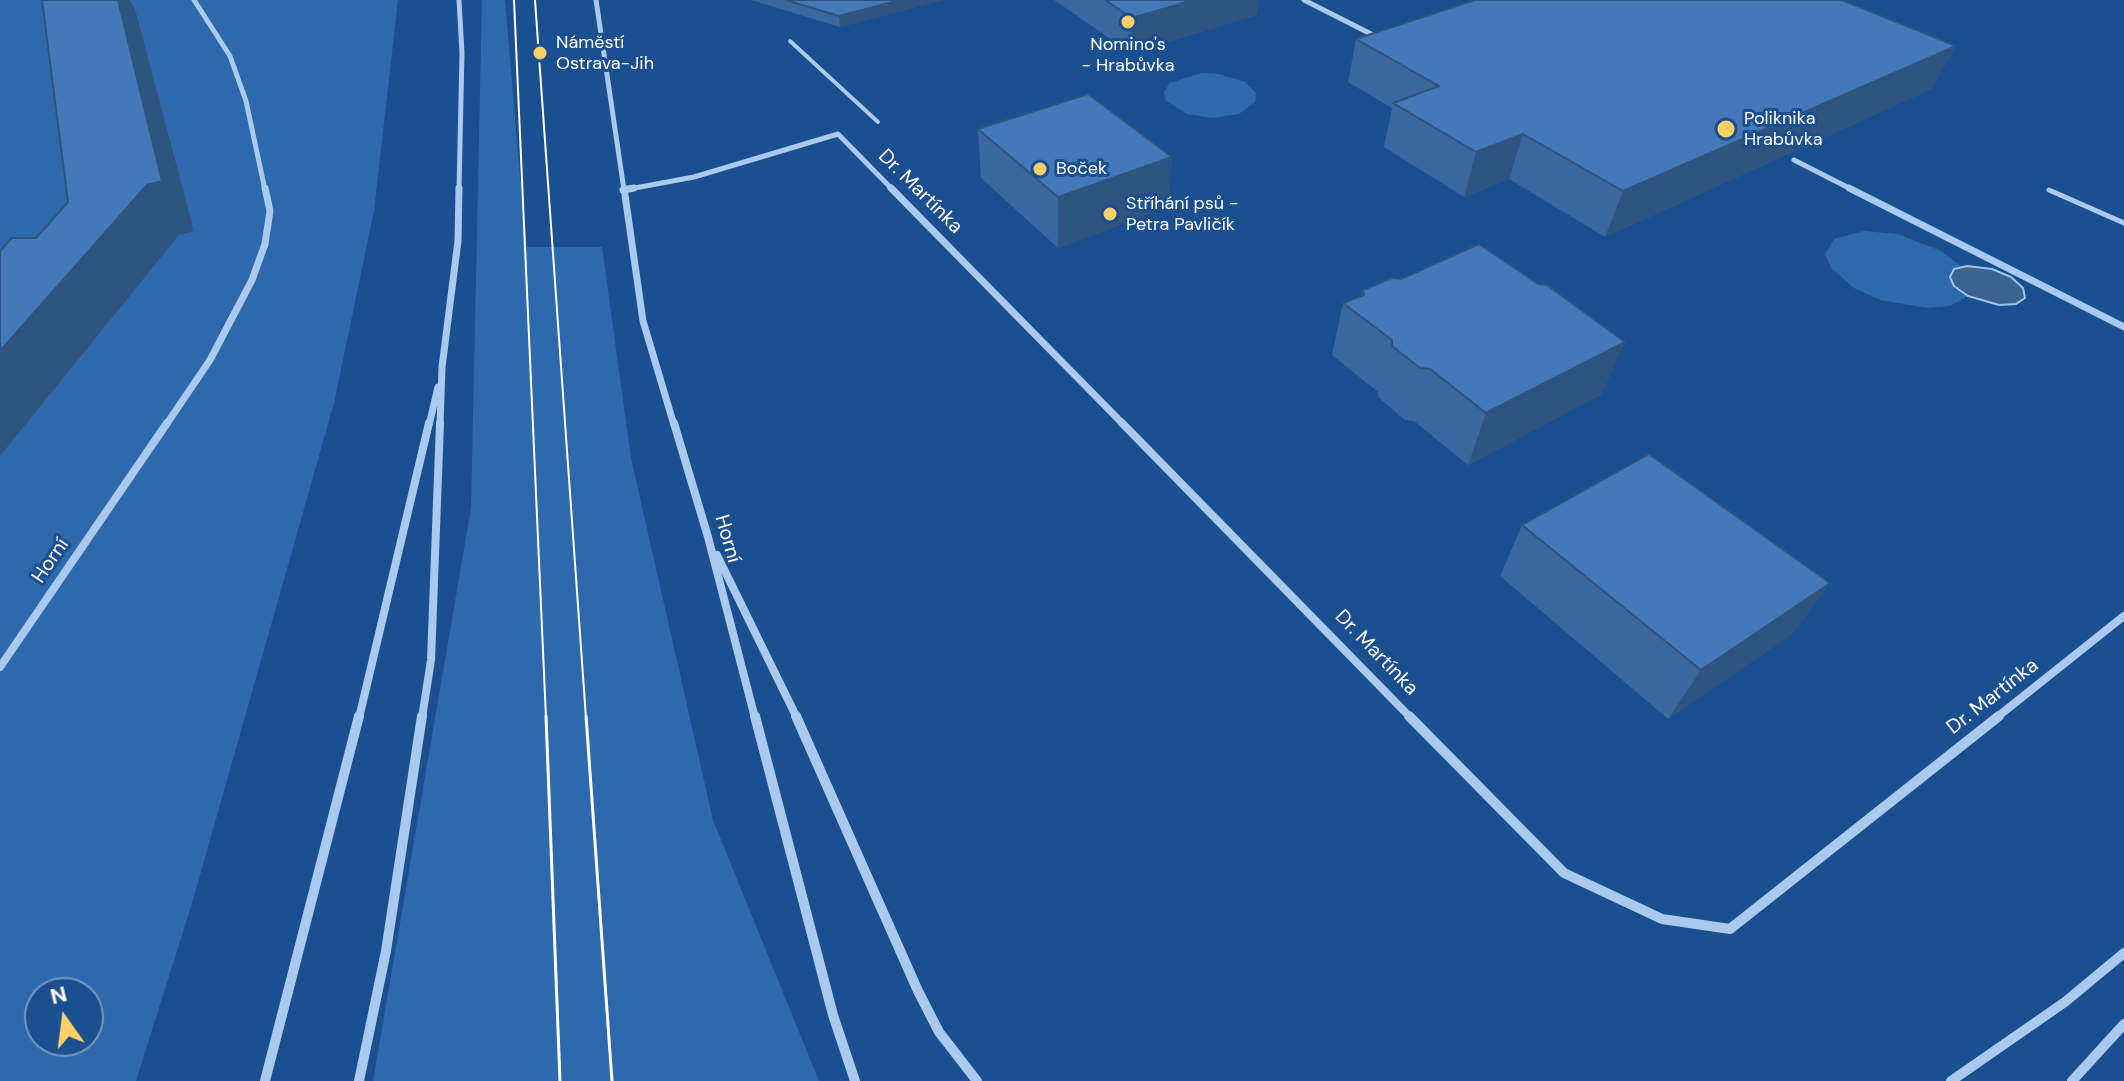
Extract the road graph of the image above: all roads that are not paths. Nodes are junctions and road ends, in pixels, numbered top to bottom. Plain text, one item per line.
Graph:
1 (194, 0) edge
2 (459, 0) edge
3 (596, 0) edge
4 (1304, 0) edge
5 (1389, 33) edge
6 (790, 41) dead end
7 (878, 122) dead end
8 (1794, 160) edge
9 (623, 190) junction
10 (2049, 190) dead end
11 (2124, 223) edge
12 (2124, 327) edge
13 (442, 367) junction
14 (708, 537) junction
15 (2124, 616) edge
16 (0, 667) edge
17 (2124, 953) edge
18 (2124, 1024) edge
19 (265, 1081) edge
20 (359, 1081) edge
21 (855, 1081) edge
22 (977, 1081) edge
23 (1951, 1081) edge
24 (2072, 1081) edge

1 - 16 street, Horní
2 - 13 street
3 - 9 street, Horní
4 - 5 street
6 - 7 lane
8 - 12 street
9 - 14 street, Horní
9 - 15 street, Dr. Martínka
10 - 11 lane
13 - 19 street
13 - 20 street
14 - 21 street, Horní
14 - 22 street
17 - 23 street
18 - 24 street

